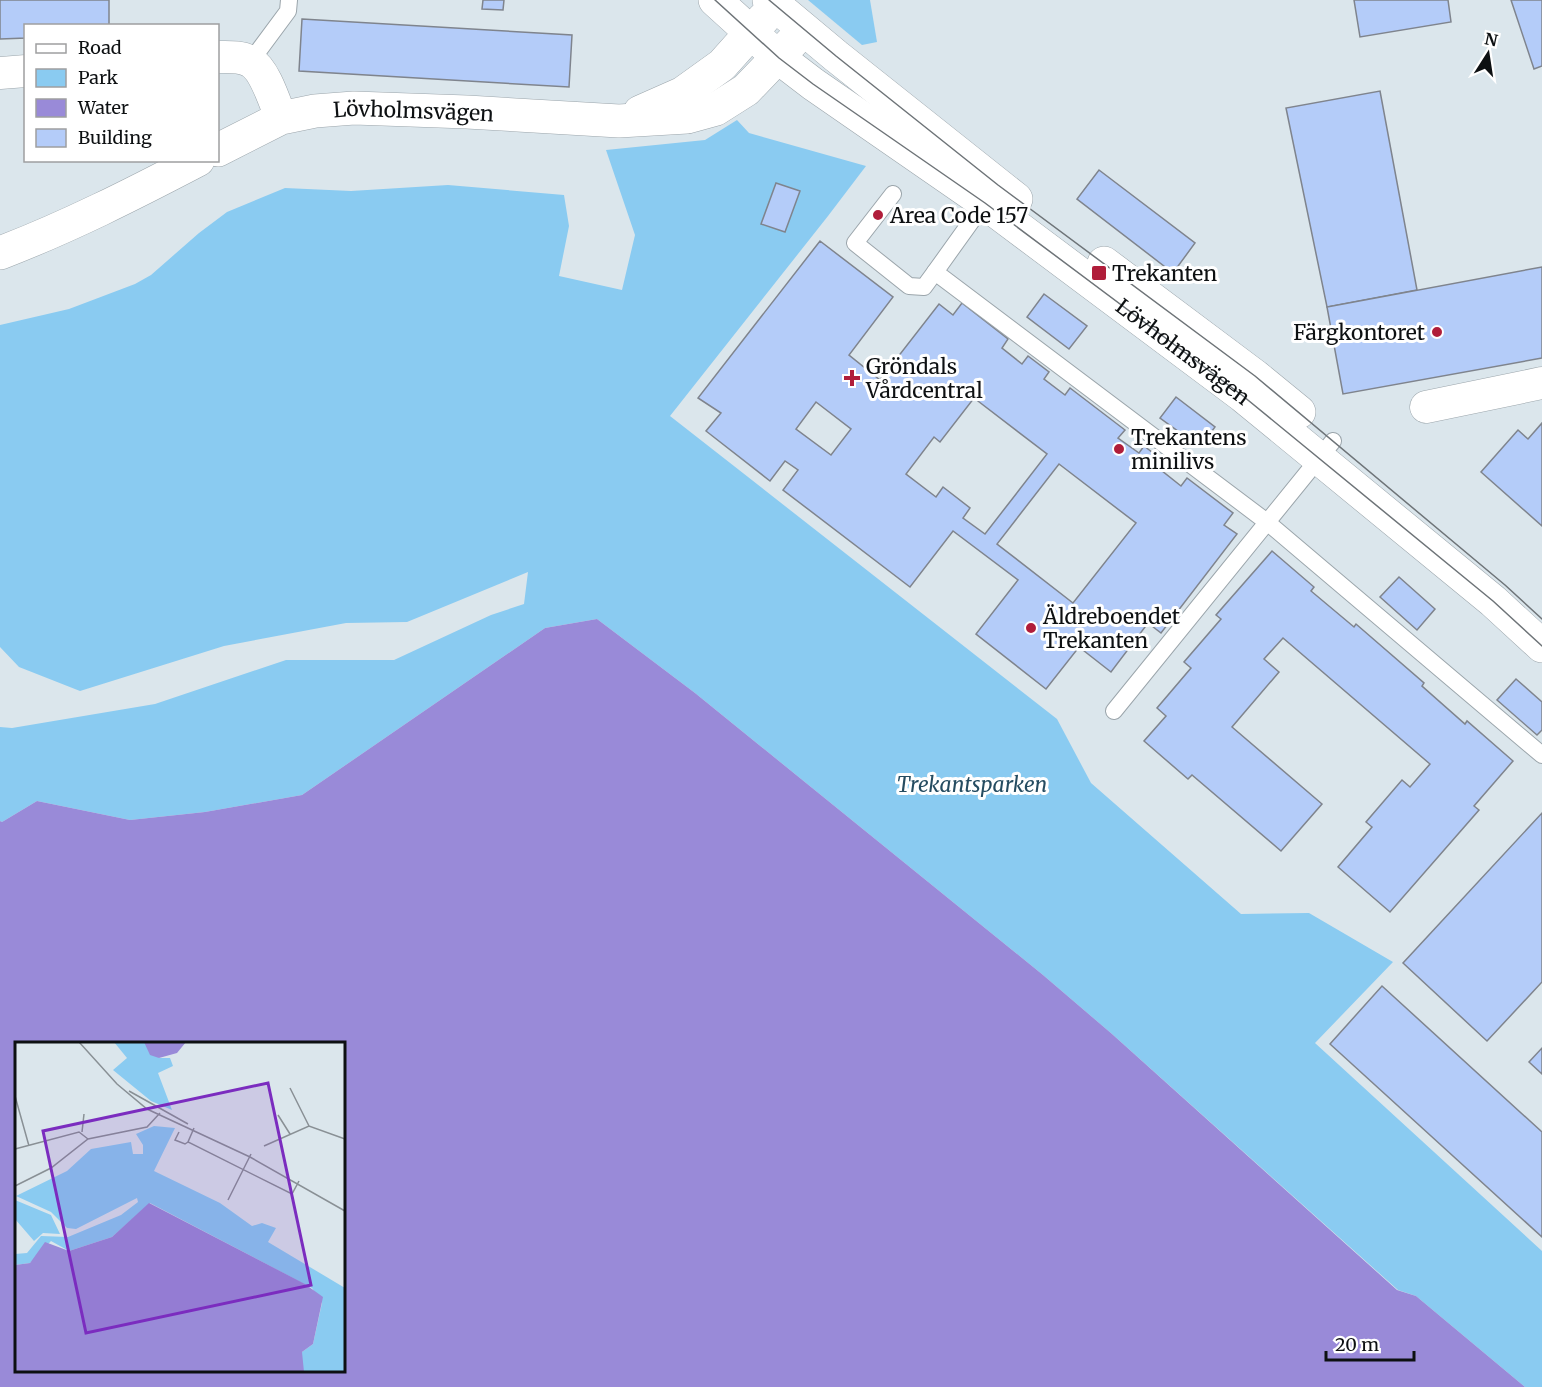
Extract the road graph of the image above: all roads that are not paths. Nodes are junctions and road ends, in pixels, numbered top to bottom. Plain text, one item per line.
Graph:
1 (289, 0) edge
2 (715, 0) edge
3 (772, 2) edge
4 (804, 30) junction
5 (751, 33) junction
6 (219, 57) edge
7 (779, 58) junction
8 (251, 61) junction
9 (24, 71) edge
10 (0, 73) edge
11 (281, 118) junction
12 (619, 122) junction
13 (219, 149) edge
14 (194, 162) edge
15 (893, 194) dead end
16 (991, 194) junction
17 (0, 253) edge
18 (935, 272) junction
19 (1542, 383) edge
20 (1426, 406) dead end
21 (1326, 449) junction
22 (1268, 522) junction
23 (1542, 619) edge
24 (1542, 646) edge
25 (1114, 711) dead end
26 (1542, 755) edge

1 - 8 lane
2 - 5 street
3 - 4 street, Lövholmsvägen
3 - 5 street, Lövholmsvägen
4 - 7 street, Lövholmsvägen
4 - 16 street, Lövholmsvägen
5 - 7 street
5 - 12 street, Lövholmsvägen
6 - 8 street
7 - 12 street, Lövholmsvägen
7 - 16 street, Lövholmsvägen
8 - 11 street
9 - 10 street
11 - 12 street, Lövholmsvägen
11 - 13 street, Lövholmsvägen
14 - 17 street
15 - 18 lane
16 - 18 lane
16 - 21 street, Lövholmsvägen
18 - 22 lane
19 - 20 street
21 - 22 lane
21 - 23 street, Lövholmsvägen
21 - 24 street, Lövholmsvägen
22 - 25 lane
22 - 26 lane

